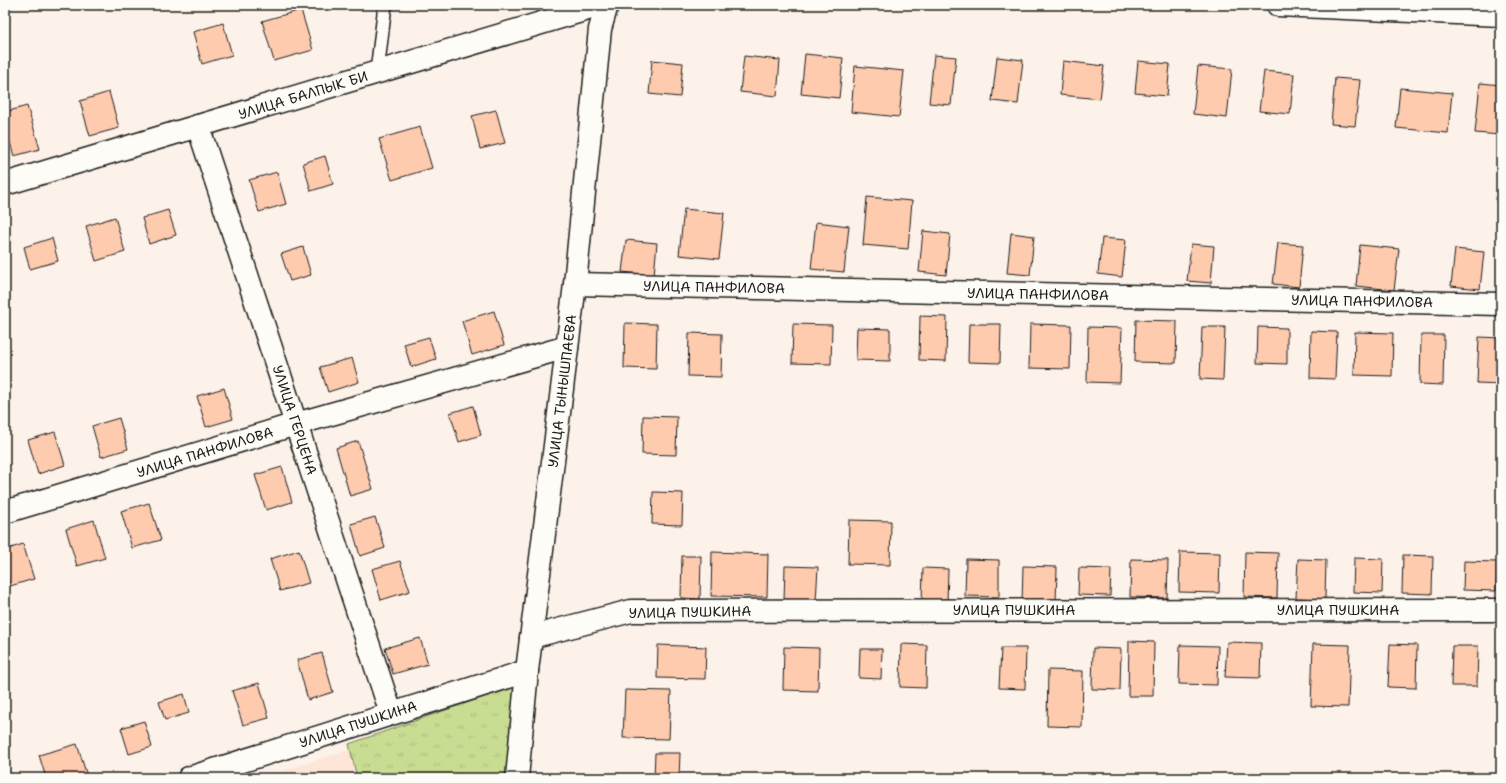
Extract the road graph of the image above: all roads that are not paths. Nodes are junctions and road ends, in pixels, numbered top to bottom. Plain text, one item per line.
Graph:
1 (384, 5) edge
2 (601, 5) edge
3 (607, 5) edge
4 (1278, 5) edge
5 (1501, 16) edge
6 (377, 72) junction
7 (198, 126) junction
8 (5, 184) edge
9 (575, 284) junction
10 (1501, 304) edge
11 (567, 347) junction
12 (296, 424) junction
13 (5, 512) edge
14 (1501, 610) edge
15 (531, 637) junction
16 (527, 671) junction
17 (391, 713) junction
18 (189, 778) edge
19 (517, 778) edge

1 - 6 lane
2 - 6 street, УЛИЦА БАЛПЫК БИ
3 - 9 street, УЛИЦА ТЫНЫШПАЕВА
4 - 5 street
6 - 7 street, УЛИЦА БАЛПЫК БИ
7 - 8 street, УЛИЦА БАЛПЫК БИ
7 - 12 street, УЛИЦА ГЕРЦЕНА
9 - 10 street, УЛИЦА ПАНФИЛОВА
9 - 11 street, УЛИЦА ТЫНЫШПАЕВА
11 - 12 street, УЛИЦА ПАНФИЛОВА
11 - 15 street, УЛИЦА ТЫНЫШПАЕВА
12 - 13 street, УЛИЦА ПАНФИЛОВА
12 - 17 street, УЛИЦА ГЕРЦЕНА
14 - 15 street, УЛИЦА ПУШКИНА
15 - 16 street, УЛИЦА ТЫНЫШПАЕВА
16 - 17 street, УЛИЦА ПУШКИНА
16 - 19 street, УЛИЦА ТЫНЫШПАЕВА
17 - 18 street, УЛИЦА ПУШКИНА

